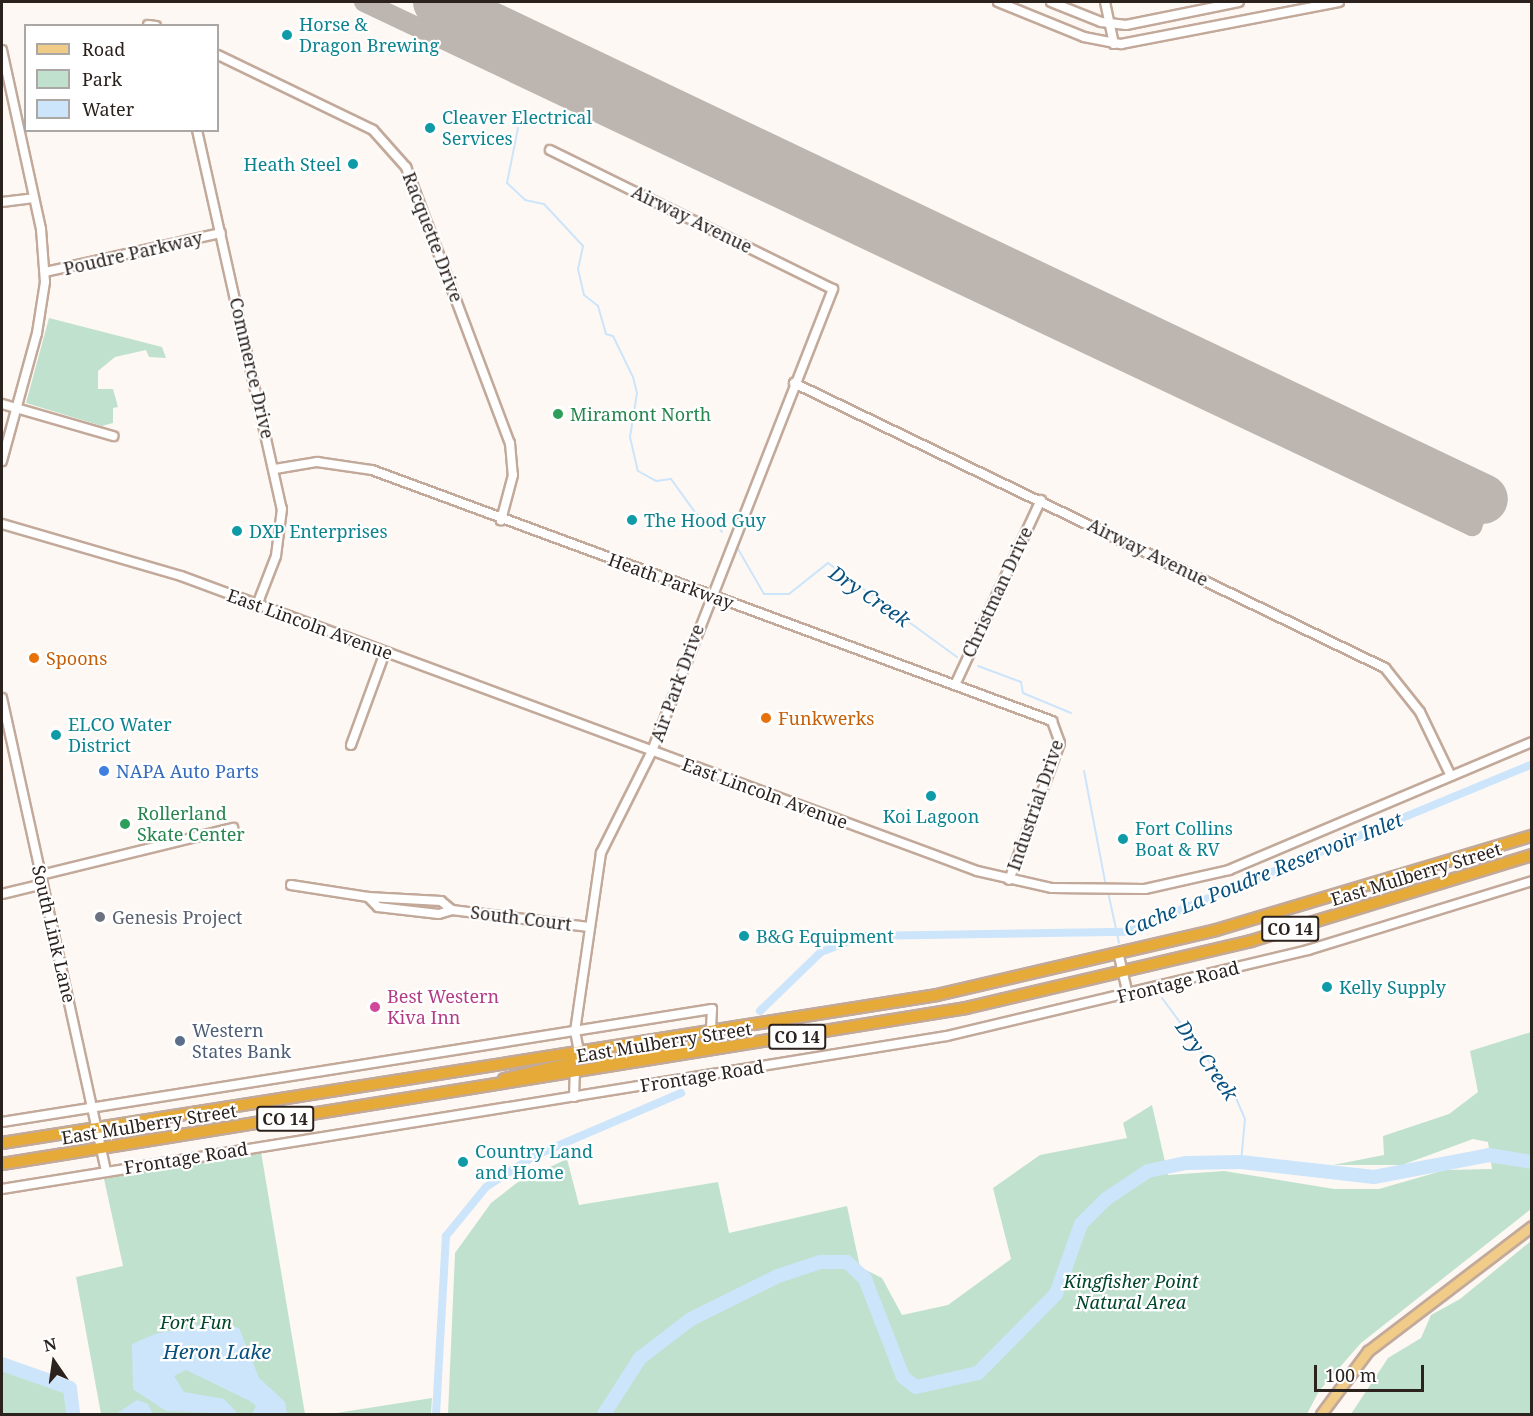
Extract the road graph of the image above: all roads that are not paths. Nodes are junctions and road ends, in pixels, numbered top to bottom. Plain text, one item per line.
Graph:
1 (998, 2) edge
2 (1051, 2) edge
3 (1105, 2) edge
4 (1239, 2) edge
5 (1340, 2) edge
6 (1109, 23) junction
7 (1114, 44) junction
8 (2, 50) edge
9 (219, 55) edge
10 (197, 132) edge
11 (550, 150) dead end
12 (34, 198) junction
13 (2, 202) edge
14 (221, 233) junction
15 (45, 272) junction
16 (833, 289) joint
17 (794, 383) junction
18 (2, 404) edge
19 (16, 408) junction
20 (113, 436) dead end
21 (2, 462) edge
22 (275, 469) junction
23 (1041, 500) junction
24 (501, 520) junction
25 (2, 524) edge
26 (710, 595) junction
27 (257, 605) junction
28 (385, 652) junction
29 (955, 685) junction
30 (2, 698) edge
31 (1059, 730) joint
32 (1532, 742) edge
33 (351, 745) dead end
34 (652, 751) junction
35 (1451, 776) junction
36 (233, 828) dead end
37 (1532, 835) edge
38 (1532, 855) edge
39 (1532, 861) edge
40 (1489, 868) junction
41 (40, 875) junction
42 (1009, 880) junction
43 (1532, 881) edge
44 (43, 884) junction
45 (291, 885) dead end
46 (2, 894) edge
47 (368, 897) junction
48 (452, 910) junction
49 (589, 927) junction
50 (1119, 956) junction
51 (1123, 974) junction
52 (1128, 995) junction
53 (575, 1031) junction
54 (711, 1031) junction
55 (825, 1032) junction
56 (579, 1052) junction
57 (575, 1074) junction
58 (470, 1090) junction
59 (574, 1096) junction
60 (93, 1108) junction
61 (2, 1122) edge
62 (98, 1128) junction
63 (2, 1143) edge
64 (101, 1148) junction
65 (2, 1164) edge
66 (106, 1171) junction
67 (2, 1189) edge
68 (1532, 1226) edge
69 (1321, 1414) edge

1 - 7 street
2 - 6 street
3 - 6 street
4 - 6 street
5 - 7 street
6 - 7 street
8 - 12 street
9 - 24 street, Racquette Drive
10 - 14 street, Commerce Drive
11 - 16 street, Airway Avenue
12 - 13 street
12 - 15 street
14 - 15 street, Poudre Parkway
14 - 22 street, Commerce Drive
15 - 19 street
16 - 17 street, Air Park Drive
17 - 23 street, Airway Avenue
17 - 26 street, Air Park Drive
18 - 19 street
19 - 20 street
19 - 21 street
22 - 24 street, Heath Parkway
22 - 27 street, Commerce Drive
23 - 29 street, Christman Drive
23 - 35 street, Airway Avenue
24 - 26 street, Heath Parkway
25 - 27 street, East Lincoln Avenue
26 - 29 street, Heath Parkway
26 - 34 street, Air Park Drive
27 - 28 street, East Lincoln Avenue
28 - 33 street
28 - 34 street, East Lincoln Avenue
29 - 31 street, Heath Parkway
30 - 41 street, South Link Lane
31 - 42 street, Industrial Drive
32 - 35 street, East Lincoln Avenue
34 - 42 street, East Lincoln Avenue
34 - 49 street, Air Park Drive
35 - 42 street, East Lincoln Avenue
36 - 41 street
37 - 50 highway, East Mulberry Street / CO 14
38 - 40 highway, East Mulberry Street / CO 14
39 - 40 highway
40 - 51 highway, East Mulberry Street / CO 14
41 - 44 street, South Link Lane
43 - 52 street, Frontage Road
44 - 46 street
44 - 60 street, South Link Lane
45 - 47 street, South Court
47 - 48 street, South Court
47 - 48 street, South Court
48 - 49 street, South Court
49 - 53 street, Air Park Drive
50 - 51 street
50 - 54 highway, East Mulberry Street / CO 14
51 - 52 street
51 - 55 highway, East Mulberry Street / CO 14
52 - 59 street, Frontage Road
53 - 54 street
53 - 56 street, Air Park Drive
53 - 60 street
54 - 56 highway, East Mulberry Street / CO 14
55 - 56 highway
55 - 57 highway, East Mulberry Street / CO 14
56 - 58 highway
56 - 62 highway, East Mulberry Street / CO 14
57 - 58 highway, East Mulberry Street / CO 14
57 - 59 street
58 - 64 highway, East Mulberry Street / CO 14
59 - 66 street, Frontage Road
60 - 61 street
60 - 62 street, South Link Lane
62 - 63 highway, East Mulberry Street / CO 14
62 - 64 street, South Link Lane
64 - 65 highway, East Mulberry Street / CO 14
64 - 66 street, South Link Lane
66 - 67 street, Frontage Road
68 - 69 main road

